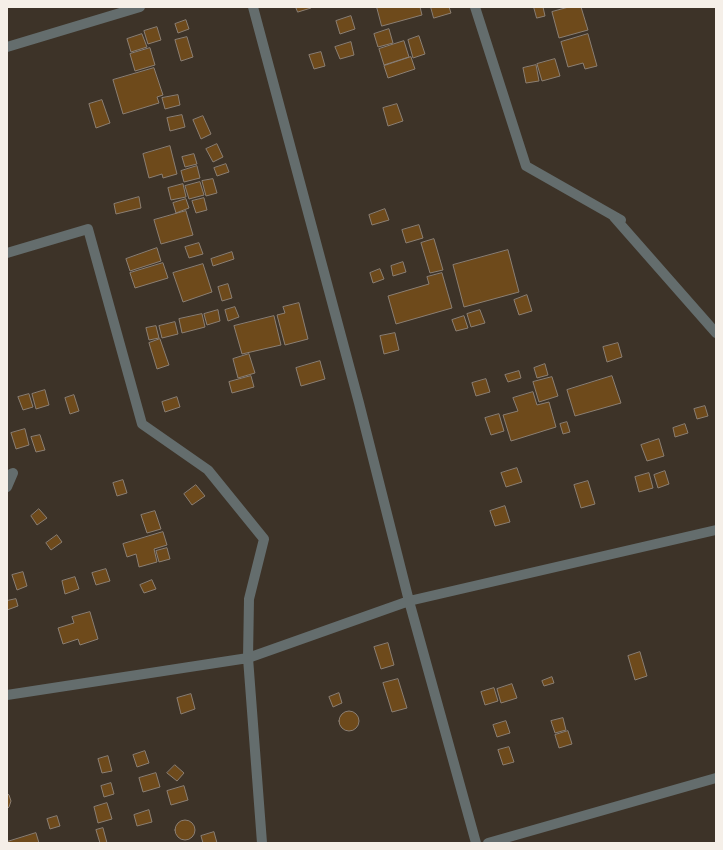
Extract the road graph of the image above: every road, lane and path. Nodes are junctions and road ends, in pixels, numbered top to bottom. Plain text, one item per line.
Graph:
1 (140, 7) edge
2 (253, 7) edge
3 (475, 7) edge
4 (7, 47) edge
5 (88, 229) junction
6 (7, 253) edge
7 (7, 257) edge
8 (716, 333) edge
9 (7, 476) edge
10 (7, 487) edge
11 (716, 530) edge
12 (409, 601) junction
13 (248, 658) junction
14 (7, 695) edge
15 (716, 778) edge
16 (262, 843) edge
17 (476, 843) edge
18 (488, 843) edge

1 - 4 street
2 - 12 street
3 - 8 street
5 - 6 street
5 - 7 street
5 - 13 street
9 - 10 street
11 - 12 street
12 - 13 street
12 - 17 street
13 - 14 street
13 - 16 street
15 - 18 street

